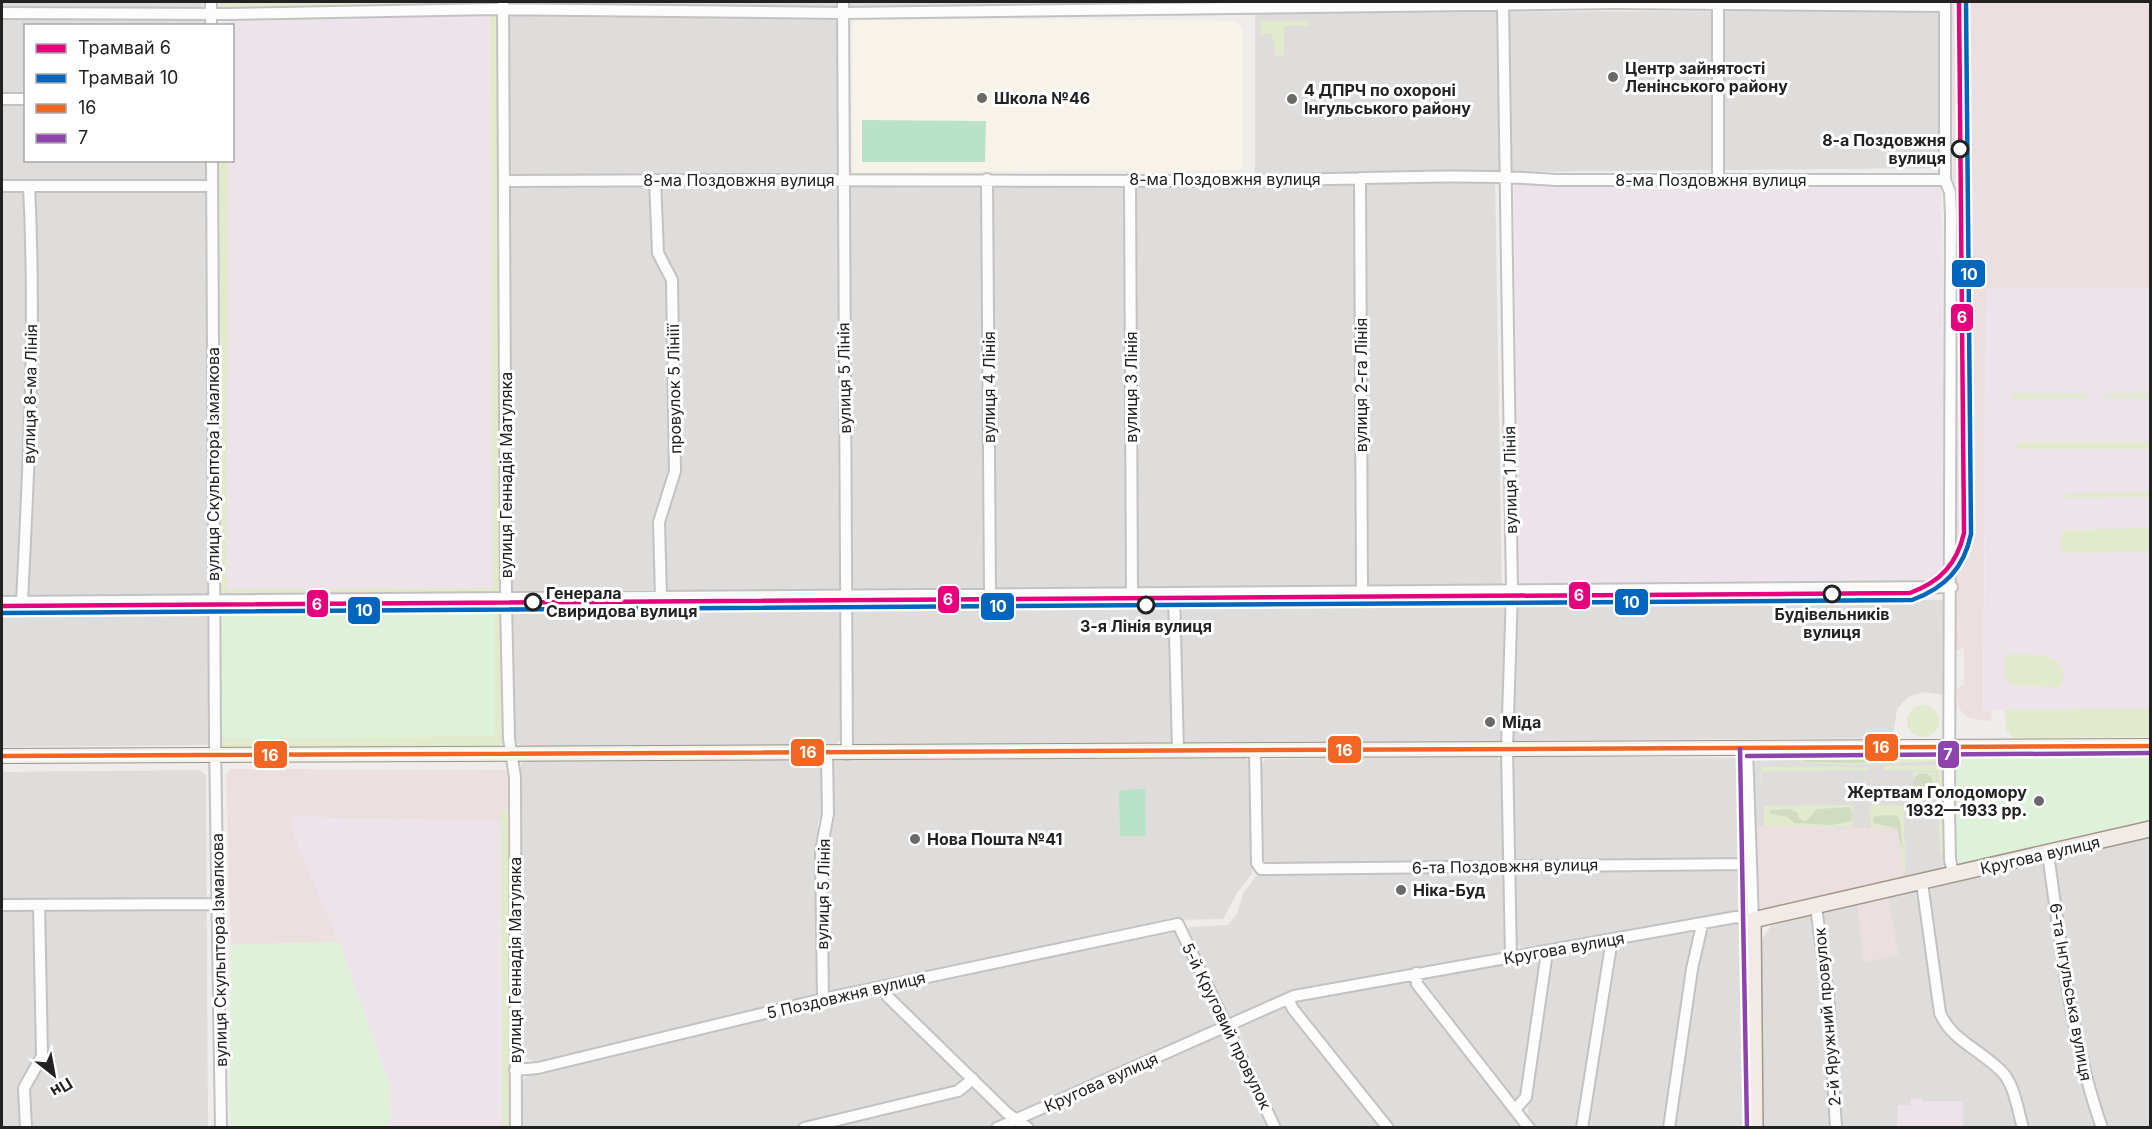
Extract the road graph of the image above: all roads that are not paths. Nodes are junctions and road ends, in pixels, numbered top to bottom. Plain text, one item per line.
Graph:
1 (89, 2) edge
2 (1718, 3) edge
3 (1503, 4) edge
4 (1945, 4) edge
5 (1175, 5) edge
6 (503, 6) edge
7 (211, 7) edge
8 (843, 7) edge
9 (2, 13) edge
10 (89, 14) junction
11 (212, 24) edge
12 (2, 99) edge
13 (24, 99) edge
14 (212, 162) edge
15 (1506, 176) junction
16 (1360, 178) junction
17 (987, 179) junction
18 (1718, 179) junction
19 (655, 180) junction
20 (842, 180) junction
21 (1130, 180) junction
22 (1945, 180) junction
23 (505, 182) junction
24 (2, 186) edge
25 (28, 186) junction
26 (211, 186) junction
27 (1952, 587) junction
28 (1362, 592) junction
29 (1512, 592) junction
30 (1132, 593) junction
31 (990, 594) junction
32 (1174, 594) junction
33 (847, 596) junction
34 (661, 598) junction
35 (214, 599) junction
36 (506, 600) junction
37 (2, 602) edge
38 (22, 602) junction
39 (2151, 746) edge
40 (1950, 747) junction
41 (1507, 749) junction
42 (1747, 749) junction
43 (1178, 751) junction
44 (1255, 751) junction
45 (511, 753) junction
46 (215, 754) junction
47 (827, 754) junction
48 (847, 754) junction
49 (2, 756) edge
50 (2151, 829) edge
51 (2048, 854) junction
52 (1749, 864) junction
53 (1509, 867) junction
54 (1954, 876) junction
55 (1922, 884) junction
56 (219, 904) junction
57 (2, 905) edge
58 (39, 905) junction
59 (1816, 907) junction
60 (1753, 920) junction
61 (1178, 924) joint
62 (1702, 925) junction
63 (1612, 939) junction
64 (1547, 952) junction
65 (1511, 958) junction
66 (1416, 973) junction
67 (885, 986) junction
68 (823, 999) junction
69 (1288, 999) junction
70 (1227, 1025) junction
71 (515, 1070) junction
72 (973, 1079) junction
73 (1515, 1110) junction
74 (1017, 1119) junction
75 (26, 1128) edge
76 (221, 1128) edge
77 (516, 1128) edge
78 (804, 1128) edge
79 (997, 1128) edge
80 (1028, 1128) edge
81 (1275, 1128) edge
82 (1388, 1128) edge
83 (1528, 1128) edge
84 (1582, 1128) edge
85 (1670, 1128) edge
86 (1755, 1128) edge
87 (1836, 1128) edge
88 (2023, 1128) edge
89 (2102, 1128) edge

1 - 10 street
2 - 3 street
2 - 4 street
2 - 18 street
3 - 5 street
3 - 15 street, вулиця 1 Лінія
4 - 22 street
5 - 8 street
6 - 7 street
6 - 8 street
6 - 23 street, вулиця Геннадія Матуляка
7 - 10 street
7 - 11 street
8 - 20 street, вулиця 5 Лінія
9 - 10 street
12 - 13 street
14 - 26 street, вулиця Скульптора Ізмалкова
15 - 16 street, 8-ма Поздовжня вулиця
15 - 18 street, 8-ма Поздовжня вулиця
15 - 29 street, вулиця 1 Лінія
16 - 21 street, 8-ма Поздовжня вулиця
16 - 28 street, вулиця 2-га Лінія
17 - 20 street, 8-ма Поздовжня вулиця
17 - 21 street, 8-ма Поздовжня вулиця
17 - 31 street, вулиця 4 Лінія
18 - 22 street, 8-ма Поздовжня вулиця
19 - 20 street, 8-ма Поздовжня вулиця
19 - 23 street, 8-ма Поздовжня вулиця
19 - 34 street, провулок 5 Лініії
20 - 33 street, вулиця 5 Лінія
21 - 30 street, вулиця 3 Лінія
22 - 27 street
23 - 36 street, вулиця Геннадія Матуляка
24 - 25 street
25 - 26 street
25 - 38 street, вулиця 8-ма Лінія
26 - 35 street, вулиця Скульптора Ізмалкова
27 - 29 street
27 - 40 street
28 - 29 street
28 - 32 street
29 - 41 street, вулиця 1 Лінія
30 - 31 street
30 - 32 street
31 - 33 street
32 - 43 street
33 - 34 street
33 - 48 street, вулиця 5 Лінія
34 - 36 street
35 - 36 street
35 - 38 street
35 - 46 street, вулиця Скульптора Ізмалкова
36 - 45 street, вулиця Геннадія Матуляка
37 - 38 street
39 - 40 main road
40 - 42 main road
40 - 54 street
41 - 42 main road
41 - 44 main road
41 - 53 street, вулиця 1 Лінія
42 - 52 street
43 - 44 main road
43 - 48 main road
44 - 53 street, 6-та Поздовжня вулиця
45 - 46 main road
45 - 47 main road
45 - 71 street, вулиця Геннадія Матуляка
46 - 49 main road
46 - 56 street, вулиця Скульптора Ізмалкова
47 - 48 main road
47 - 68 street, вулиця 5 Лінія
50 - 51 main road, Кругова вулиця
51 - 54 main road, Кругова вулиця
51 - 89 street, 6-та Інгульська вулиця
52 - 53 street, 6-та Поздовжня вулиця
52 - 60 street
53 - 65 street, вулиця 1 Лінія
54 - 55 main road, Кругова вулиця
55 - 59 main road, Кругова вулиця
55 - 88 street
56 - 58 street
56 - 76 street, вулиця Скульптора Ізмалкова
57 - 58 street
58 - 75 street
59 - 60 main road, Кругова вулиця
59 - 87 street, 2-й Яружний провулок
60 - 62 street, Кругова вулиця
60 - 86 main road
61 - 67 street, 5 Поздовжня вулиця
61 - 70 street, 5-й Круговий провулок
62 - 63 street, Кругова вулиця
62 - 85 street
63 - 64 street, Кругова вулиця
63 - 84 street
64 - 65 street, Кругова вулиця
64 - 73 street
65 - 66 street, Кругова вулиця
66 - 69 street, Кругова вулиця
66 - 73 street
67 - 68 street, 5 Поздовжня вулиця
67 - 72 street
68 - 71 street, 5 Поздовжня вулиця
69 - 70 street, Кругова вулиця
69 - 82 street
70 - 74 street, Кругова вулиця
70 - 81 street, 5-й Круговий провулок
71 - 77 street, вулиця Геннадія Матуляка
72 - 74 street
72 - 78 street
73 - 83 street
74 - 79 street, Кругова вулиця
74 - 80 street

